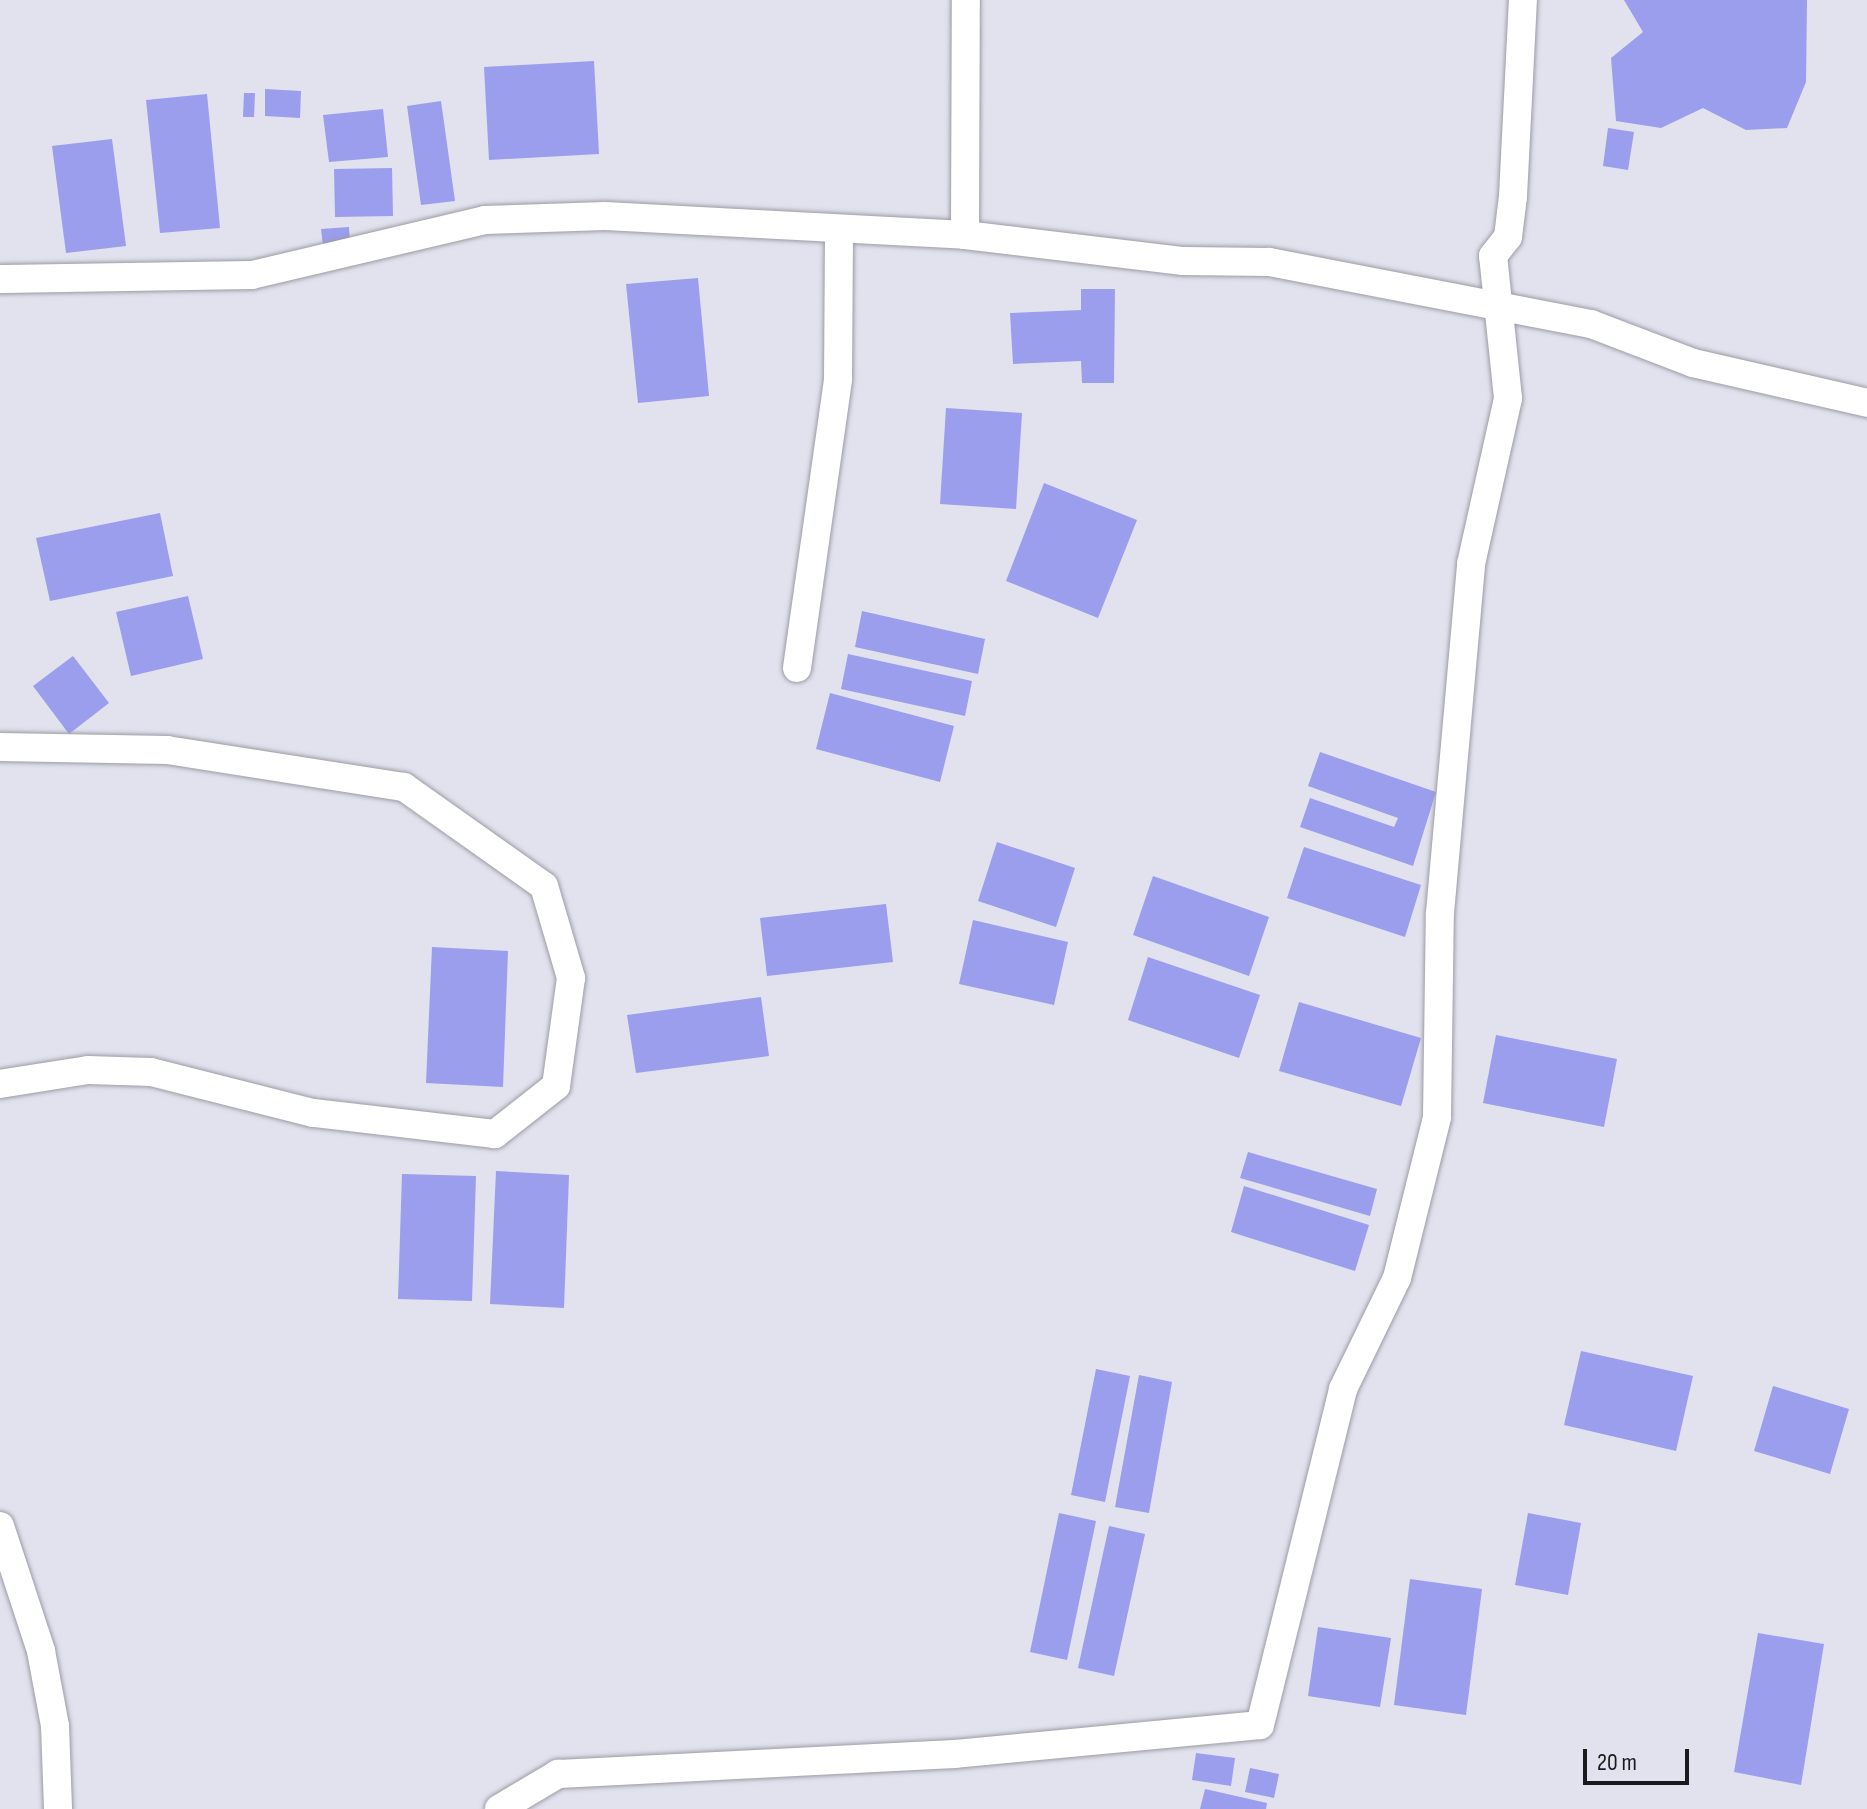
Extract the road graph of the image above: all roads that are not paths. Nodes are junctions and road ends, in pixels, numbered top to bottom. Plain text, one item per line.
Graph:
1 (966, 0) edge
2 (1523, 0) edge
3 (839, 232) junction
4 (965, 235) junction
5 (0, 279) edge
6 (1496, 305) junction
7 (1867, 403) edge
8 (797, 668) dead end
9 (0, 747) edge
10 (0, 1084) edge
11 (0, 1526) edge
12 (58, 1809) edge
13 (499, 1809) edge

1 - 4 street
2 - 6 street
3 - 4 street
3 - 5 street
3 - 8 street
4 - 6 street
6 - 7 street
6 - 13 street
9 - 10 street
11 - 12 street

